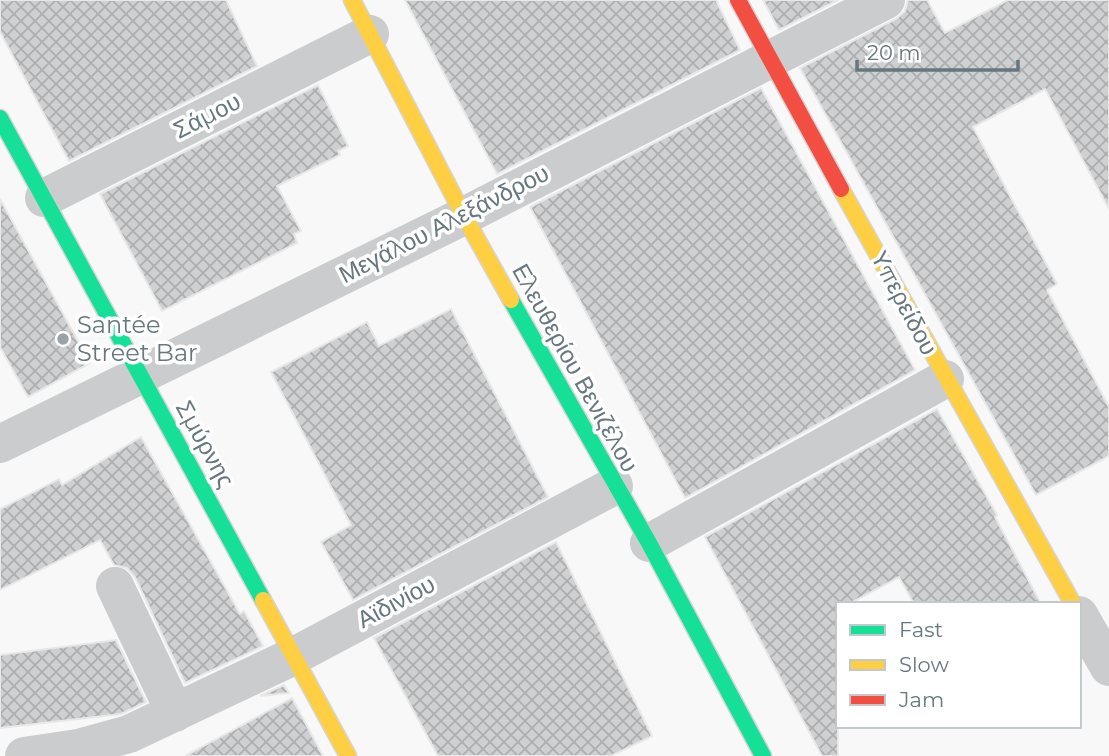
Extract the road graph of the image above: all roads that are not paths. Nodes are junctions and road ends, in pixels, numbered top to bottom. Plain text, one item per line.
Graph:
1 (352, 0) edge
2 (738, 0) edge
3 (886, 0) edge
4 (370, 34) junction
5 (771, 57) junction
6 (0, 118) edge
7 (44, 198) junction
8 (464, 216) junction
9 (141, 376) junction
10 (945, 379) junction
11 (0, 444) edge
12 (614, 486) junction
13 (649, 543) junction
14 (115, 586) dead end
15 (1072, 602) edge
16 (1081, 618) edge
17 (294, 656) junction
18 (1109, 667) edge
19 (175, 713) junction
20 (80, 752) edge
21 (753, 753) edge
22 (24, 756) edge
23 (348, 756) edge

1 - 4 street, Ελευθερίου Βενιζέλου
2 - 5 street, Υπερείδου
3 - 5 street, Μεγάλου Αλεξάνδρου
4 - 7 street, Σάμου
4 - 8 street, Ελευθερίου Βενιζέλου
5 - 8 street, Μεγάλου Αλεξάνδρου
5 - 10 street, Υπερείδου
6 - 7 street, Σμύρνης
7 - 9 street, Σμύρνης
8 - 9 street, Μεγάλου Αλεξάνδρου
8 - 12 street, Ελευθερίου Βενιζέλου
9 - 11 street, Μεγάλου Αλεξάνδρου
9 - 17 street, Σμύρνης
10 - 13 street
10 - 15 street, Υπερείδου
12 - 13 street, Ελευθερίου Βενιζέλου
12 - 17 street, Αϊδινίου
13 - 21 street, Ελευθερίου Βενιζέλου
14 - 19 street
16 - 18 street
17 - 19 street, Αϊδινίου
17 - 23 street, Σμύρνης
19 - 20 street, Αϊδινίου
20 - 22 street, Αϊδινίου

